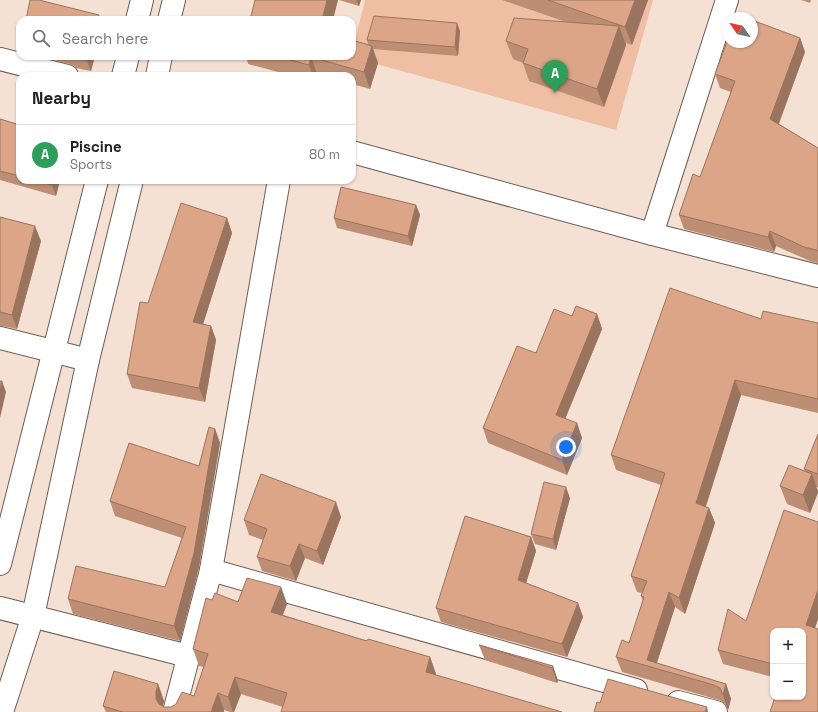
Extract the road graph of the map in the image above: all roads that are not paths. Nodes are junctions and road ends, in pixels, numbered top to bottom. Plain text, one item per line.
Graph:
1 (142, 0) edge
2 (174, 0) edge
3 (727, 0) edge
4 (138, 16) edge
5 (170, 16) edge
6 (0, 59) edge
7 (127, 60) edge
8 (160, 60) edge
9 (50, 72) edge
10 (124, 72) edge
11 (158, 72) edge
12 (356, 153) edge
13 (96, 184) edge
14 (131, 184) edge
15 (278, 184) edge
16 (652, 234) junction
17 (818, 276) edge
18 (0, 338) edge
19 (53, 351) junction
20 (88, 360) junction
21 (0, 564) edge
22 (211, 570) junction
23 (0, 608) edge
24 (32, 616) junction
25 (188, 656) junction
26 (2, 712) edge
27 (174, 712) edge
28 (716, 712) edge

1 - 4 street
2 - 5 street
3 - 16 street
6 - 9 street
7 - 10 street
8 - 11 street
12 - 16 street
13 - 19 street
14 - 20 street
15 - 22 street
16 - 17 street
18 - 19 street
19 - 20 street
19 - 21 street
20 - 24 street
22 - 25 street
22 - 28 street
23 - 24 street
24 - 25 street
24 - 26 street
25 - 27 street

